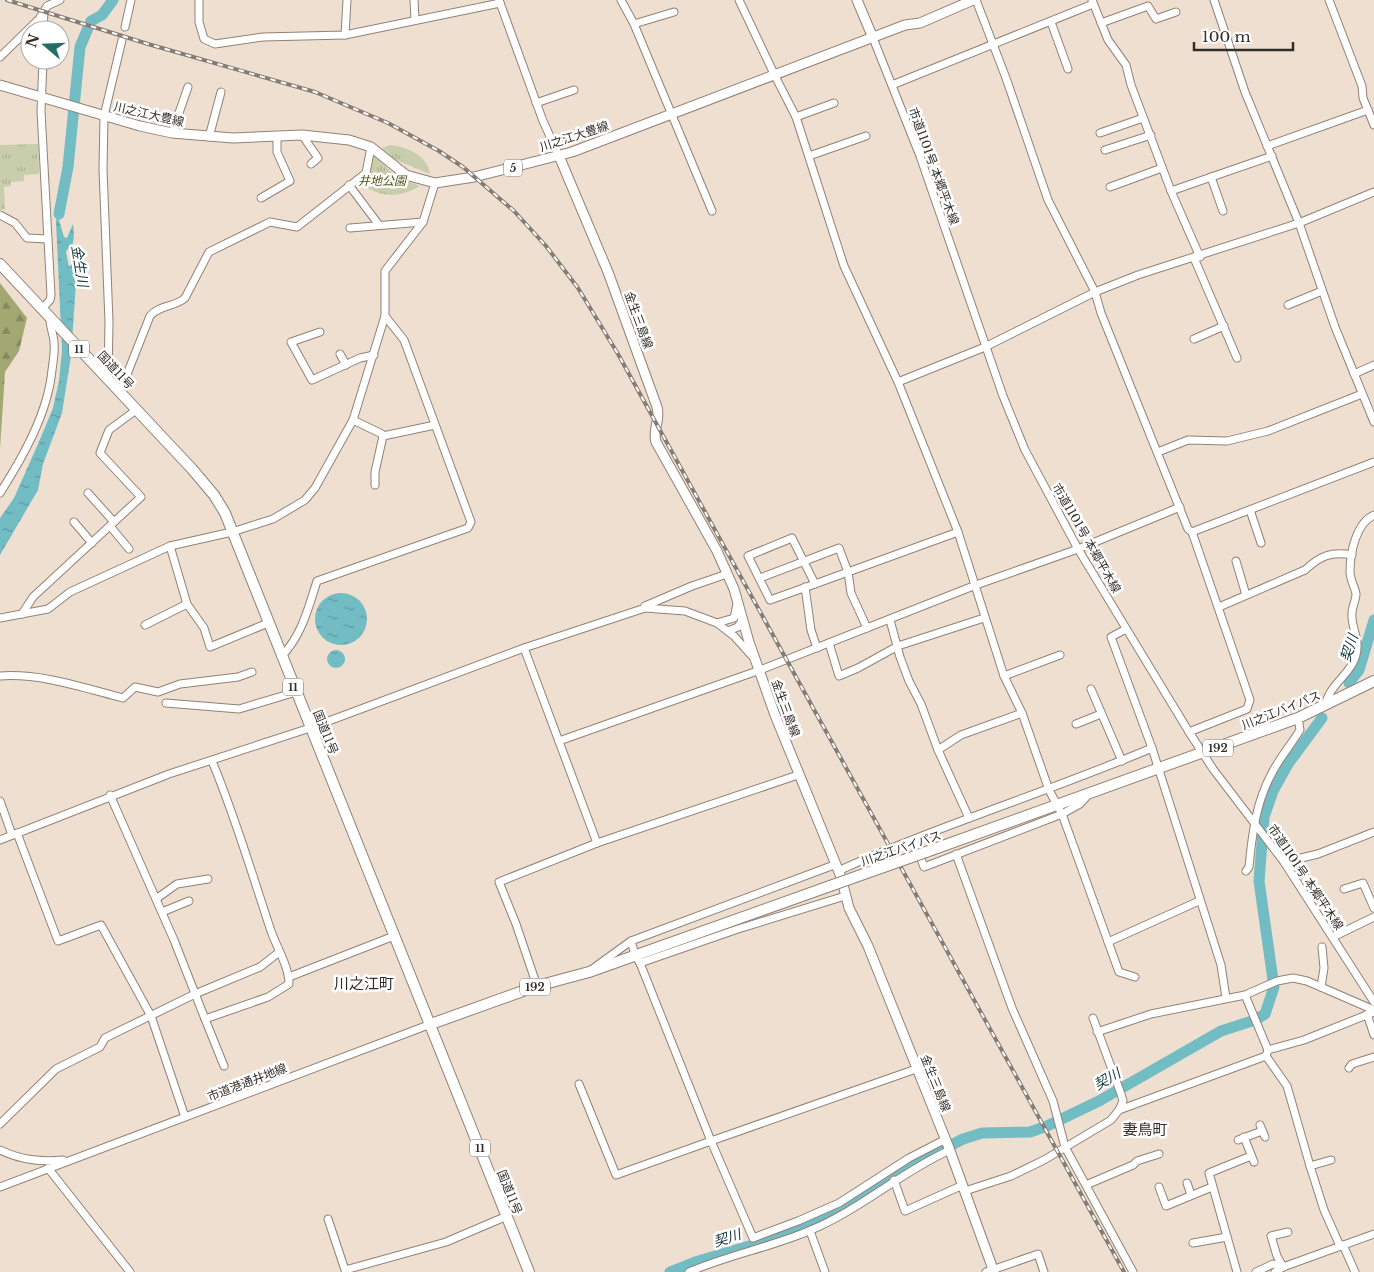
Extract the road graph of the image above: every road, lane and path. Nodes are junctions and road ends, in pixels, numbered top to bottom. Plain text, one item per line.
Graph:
1 (60, 0) edge
2 (132, 0) edge
3 (199, 0) edge
4 (347, 0) edge
5 (414, 0) edge
6 (621, 0) edge
7 (740, 0) edge
8 (857, 0) edge
9 (975, 0) edge
10 (1214, 0) edge
11 (1329, 0) edge
12 (499, 1) edge
13 (1093, 2) edge
14 (44, 11) junction
15 (674, 12) dead end
16 (1176, 12) dead end
17 (415, 19) junction
18 (44, 20) edge
19 (1051, 22) junction
20 (634, 24) junction
21 (1101, 24) junction
22 (125, 27) dead end
23 (345, 35) junction
24 (873, 38) junction
25 (122, 40) dead end
26 (993, 43) junction
27 (0, 57) edge
28 (1068, 69) dead end
29 (43, 70) edge
30 (774, 76) junction
31 (0, 84) edge
32 (892, 85) junction
33 (188, 87) dead end
34 (574, 90) dead end
35 (221, 92) dead end
36 (42, 97) junction
37 (536, 103) junction
38 (834, 103) dead end
39 (1368, 110) junction
40 (671, 115) junction
41 (104, 116) junction
42 (796, 117) junction
43 (1143, 118) junction
44 (1374, 125) edge
45 (172, 133) junction
46 (1100, 133) dead end
47 (1151, 135) junction
48 (277, 136) junction
49 (302, 136) junction
50 (866, 136) dead end
51 (208, 137) junction
52 (1268, 146) junction
53 (371, 147) junction
54 (1105, 150) dead end
55 (559, 156) junction
56 (809, 156) junction
57 (1272, 156) junction
58 (311, 164) dead end
59 (1162, 168) junction
60 (1210, 177) junction
61 (436, 183) junction
62 (349, 185) junction
63 (1110, 187) dead end
64 (1170, 191) junction
65 (1374, 192) edge
66 (261, 198) dead end
67 (712, 211) dead end
68 (1223, 212) dead end
69 (0, 215) edge
70 (423, 222) junction
71 (1299, 224) junction
72 (379, 225) junction
73 (350, 228) dead end
74 (48, 239) junction
75 (1197, 258) junction
76 (0, 264) edge
77 (1322, 290) junction
78 (1095, 292) junction
79 (1288, 305) dead end
80 (46, 313) junction
81 (385, 316) junction
82 (1224, 326) junction
83 (320, 332) dead end
84 (1194, 339) dead end
85 (985, 347) junction
86 (340, 354) dead end
87 (374, 355) junction
88 (1237, 358) dead end
89 (346, 365) junction
90 (1374, 365) edge
91 (1354, 374) junction
92 (108, 380) junction
93 (898, 382) junction
94 (120, 392) junction
95 (1362, 394) junction
96 (136, 410) junction
97 (352, 420) junction
98 (1374, 422) edge
99 (435, 425) junction
100 (383, 436) junction
101 (1158, 452) junction
102 (1374, 462) edge
103 (375, 485) dead end
104 (0, 493) edge
105 (88, 493) dead end
106 (1180, 507) junction
107 (1250, 510) junction
108 (1374, 515) edge
109 (74, 522) dead end
110 (112, 524) junction
111 (232, 532) junction
112 (958, 532) junction
113 (1192, 532) junction
114 (1261, 542) dead end
115 (92, 543) junction
116 (170, 546) junction
117 (130, 549) dead end
118 (1078, 549) junction
119 (1352, 556) junction
120 (1236, 561) dead end
121 (804, 562) junction
122 (848, 572) junction
123 (727, 574) junction
124 (760, 578) junction
125 (815, 584) junction
126 (976, 585) junction
127 (805, 587) junction
128 (1246, 595) junction
129 (737, 601) junction
130 (187, 604) junction
131 (1219, 607) junction
132 (633, 611) junction
133 (22, 614) junction
134 (0, 618) edge
135 (984, 618) junction
136 (742, 620) junction
137 (890, 620) junction
138 (268, 623) junction
139 (717, 623) junction
140 (145, 625) dead end
141 (867, 628) junction
142 (1126, 629) junction
143 (728, 631) junction
144 (829, 643) junction
145 (898, 646) junction
146 (524, 648) junction
147 (817, 648) junction
148 (1060, 656) dead end
149 (281, 657) junction
150 (759, 667) junction
151 (252, 672) dead end
152 (0, 676) edge
153 (1004, 676) junction
154 (1374, 681) edge
155 (1092, 689) dead end
156 (296, 692) junction
157 (166, 703) dead end
158 (1324, 706) junction
159 (1022, 713) junction
160 (1102, 714) junction
161 (1298, 718) junction
162 (1076, 724) dead end
163 (310, 728) junction
164 (1189, 732) junction
165 (559, 741) junction
166 (1152, 748) junction
167 (938, 750) junction
168 (1202, 753) junction
169 (212, 760) junction
170 (1122, 761) junction
171 (1159, 769) junction
172 (798, 775) junction
173 (1049, 790) junction
174 (110, 795) junction
175 (0, 800) edge
176 (1060, 810) junction
177 (969, 818) junction
178 (1254, 822) junction
179 (1374, 832) edge
180 (15, 834) junction
181 (0, 840) edge
182 (914, 840) junction
183 (597, 843) junction
184 (956, 854) junction
185 (1284, 862) junction
186 (836, 868) junction
187 (1246, 871) dead end
188 (208, 879) dead end
189 (1344, 889) dead end
190 (845, 896) junction
191 (156, 900) junction
192 (1199, 900) junction
193 (189, 901) dead end
194 (1374, 908) edge
195 (162, 912) junction
196 (1374, 917) edge
197 (394, 936) junction
198 (1333, 938) junction
199 (631, 941) junction
200 (1108, 942) junction
201 (1322, 948) dead end
202 (278, 953) junction
203 (638, 959) junction
204 (589, 972) junction
205 (289, 977) junction
206 (1135, 977) dead end
207 (537, 986) junction
208 (1321, 987) junction
209 (195, 994) junction
210 (1245, 995) junction
211 (1226, 998) junction
212 (1374, 1002) edge
213 (1372, 1012) edge
214 (151, 1016) junction
215 (205, 1018) junction
216 (1093, 1018) dead end
217 (431, 1024) junction
218 (1097, 1032) junction
219 (1374, 1035) edge
220 (1267, 1053) junction
221 (1374, 1057) edge
222 (224, 1066) dead end
223 (1349, 1068) dead end
224 (916, 1069) junction
225 (579, 1084) dead end
226 (1119, 1110) junction
227 (185, 1117) junction
228 (0, 1124) edge
229 (1262, 1131) dead end
230 (711, 1141) junction
231 (948, 1145) junction
232 (1065, 1147) junction
233 (0, 1150) edge
234 (1159, 1154) dead end
235 (71, 1159) junction
236 (1331, 1160) dead end
237 (1310, 1166) junction
238 (48, 1168) junction
239 (894, 1180) junction
240 (1187, 1183) dead end
241 (1086, 1185) junction
242 (0, 1187) edge
243 (1160, 1187) dead end
244 (1212, 1187) junction
245 (964, 1188) junction
246 (1191, 1195) junction
247 (507, 1216) junction
248 (328, 1220) dead end
249 (810, 1231) junction
250 (1288, 1232) dead end
251 (1374, 1234) edge
252 (1226, 1237) junction
253 (1193, 1244) dead end
254 (1342, 1245) junction
255 (1282, 1269) edge
256 (991, 1271) edge
257 (130, 1272) edge
258 (529, 1272) edge
259 (689, 1272) edge
260 (825, 1272) edge
261 (1044, 1272) edge
262 (1133, 1272) edge
263 (1237, 1272) edge
264 (1256, 1272) edge
265 (1275, 1272) edge
266 (1355, 1272) edge

1 - 14 street
2 - 22 street
3 - 23 street
4 - 23 street
5 - 17 street
6 - 20 street
7 - 30 street
8 - 24 main road
9 - 24 main road, 川之江大豊線 / 5
9 - 26 street
10 - 52 street
11 - 39 street
12 - 17 street
12 - 37 street
13 - 19 street
13 - 21 street
14 - 18 street
14 - 27 street
15 - 20 street
16 - 21 street
17 - 23 street
19 - 26 street
19 - 28 street
20 - 40 street
21 - 43 street
24 - 30 main road, 川之江大豊線 / 5
24 - 32 street, 市道1101号 本郷平木線
25 - 41 street
26 - 32 street
26 - 78 street
29 - 36 street
30 - 40 main road, 川之江大豊線 / 5
30 - 42 street
31 - 36 main road, 川之江大豊線 / 5
32 - 85 street, 市道1101号 本郷平木線
33 - 45 street
34 - 37 street
35 - 51 street
36 - 41 main road, 川之江大豊線 / 5
36 - 74 street
37 - 55 street
38 - 42 street
39 - 44 street
39 - 52 street
40 - 55 main road, 川之江大豊線 / 5
40 - 67 street
41 - 45 main road, 川之江大豊線 / 5
41 - 92 street
42 - 56 street
43 - 46 street
43 - 47 street
45 - 51 main road, 川之江大豊線 / 5
47 - 54 street
47 - 59 street
48 - 49 main road, 川之江大豊線 / 5
48 - 51 main road, 川之江大豊線 / 5
48 - 66 street
49 - 53 main road, 川之江大豊線 / 5
49 - 58 street
50 - 56 street
52 - 57 street
53 - 61 main road, 川之江大豊線 / 5
53 - 62 street
55 - 61 main road, 川之江大豊線 / 5
55 - 123 main road, 金生三島線
56 - 93 street
57 - 60 street
57 - 71 street
59 - 63 street
59 - 64 street
60 - 64 street
60 - 68 street
61 - 70 street
62 - 72 street
62 - 94 street
64 - 75 street
65 - 71 street
69 - 74 street
70 - 72 street
70 - 81 street
71 - 75 street
71 - 77 street
72 - 73 street
74 - 80 street
75 - 78 street
75 - 82 street
76 - 80 highway, 国道11号 / 11
77 - 79 street
77 - 91 street
78 - 85 street
78 - 101 street
80 - 92 highway, 国道11号 / 11
80 - 104 street
81 - 87 street
81 - 99 street
82 - 84 street
82 - 88 street
83 - 89 street
85 - 93 street
85 - 118 street, 市道1101号 本郷平木線
86 - 89 street
87 - 89 street
87 - 97 street
90 - 91 street
91 - 95 street
92 - 94 highway, 国道11号 / 11
93 - 112 street
94 - 96 highway, 国道11号 / 11
95 - 98 street
95 - 101 street
96 - 110 street
96 - 111 highway, 国道11号 / 11
97 - 100 street
97 - 111 street
99 - 100 street
99 - 149 street
100 - 103 street
101 - 106 street
102 - 107 street
105 - 110 street
106 - 113 street
106 - 118 street
107 - 113 street
107 - 114 street
108 - 119 street
109 - 115 street
110 - 115 street
110 - 117 street
111 - 116 street
111 - 138 highway, 国道11号 / 11
112 - 122 street
112 - 126 street
113 - 131 street
115 - 133 street
116 - 130 street
116 - 133 street
118 - 126 street
118 - 142 street, 市道1101号 本郷平木線
119 - 128 street
119 - 158 street
120 - 128 street
121 - 122 street
121 - 124 street
121 - 124 street
121 - 125 street
122 - 125 street
122 - 141 street
123 - 129 main road, 金生三島線
123 - 132 street
124 - 127 street
125 - 127 street
126 - 135 street
126 - 137 street
127 - 147 street
128 - 131 street
129 - 136 main road, 金生三島線
129 - 139 street
130 - 138 street
130 - 140 street
131 - 164 street
132 - 139 street
132 - 146 street
133 - 134 street
135 - 145 street
135 - 153 street
136 - 143 street
136 - 150 main road, 金生三島線
137 - 141 street
137 - 145 street
138 - 149 highway, 国道11号 / 11
139 - 143 street
141 - 144 street
142 - 164 street, 市道1101号 本郷平木線
142 - 166 street
143 - 150 street
144 - 145 street
144 - 147 street
145 - 167 street
146 - 163 street
146 - 165 street
147 - 150 street
148 - 153 street
149 - 156 highway, 国道11号 / 11
150 - 165 street
150 - 172 main road, 金生三島線
151 - 152 street
153 - 159 street
154 - 158 highway, 川之江バイパス / 192
155 - 160 street
156 - 157 street
156 - 163 highway, 国道11号 / 11
158 - 161 highway, 川之江バイパス / 192
159 - 167 street
159 - 173 street
160 - 162 street
160 - 170 street
161 - 168 highway, 川之江バイパス / 192
161 - 178 street
163 - 169 street
163 - 197 highway, 国道11号 / 11
164 - 168 street, 市道1101号 本郷平木線
165 - 183 street
166 - 170 street
166 - 171 street
167 - 177 street
168 - 171 highway, 川之江バイパス / 192
168 - 178 street, 市道1101号 本郷平木線
169 - 174 street
169 - 202 street
170 - 173 street
171 - 176 highway, 川之江バイパス / 192
171 - 192 street
172 - 183 street
172 - 186 main road, 金生三島線
173 - 176 street
173 - 177 street
174 - 180 street
174 - 191 street
175 - 180 street
176 - 184 street
176 - 200 street
176 - 203 highway, 川之江バイパス / 192, bridge
177 - 182 street
178 - 185 street, 市道1101号 本郷平木線
178 - 187 street
179 - 185 street
180 - 181 street
180 - 214 street
182 - 184 street
182 - 186 street
183 - 207 street
184 - 232 street
185 - 198 street, 市道1101号 本郷平木線
186 - 190 main road, 金生三島線
186 - 199 street
188 - 191 street
189 - 194 street
190 - 203 street
190 - 224 main road, 金生三島線
191 - 195 street
192 - 200 street
192 - 211 street
193 - 195 street
195 - 209 street
196 - 198 street
197 - 205 street
197 - 217 highway, 国道11号 / 11
198 - 212 street, 市道1101号 本郷平木線
199 - 203 street
199 - 204 street
200 - 206 street
201 - 208 street
202 - 205 street
202 - 209 street
203 - 204 highway, 川之江バイパス / 192
203 - 230 street
204 - 207 highway, 川之江バイパス / 192
205 - 215 street
207 - 217 highway, 川之江バイパス / 192
208 - 210 street
208 - 213 street
209 - 214 street
209 - 215 street
210 - 211 street
210 - 220 street
211 - 218 street
213 - 219 street
213 - 220 street
214 - 227 street
214 - 228 street
215 - 222 street
216 - 218 street
217 - 227 street, 市道港通井地線
217 - 247 highway, 国道11号 / 11
218 - 226 street
220 - 226 street
220 - 237 street
221 - 223 street
224 - 230 street
224 - 231 main road, 金生三島線
225 - 230 street
226 - 232 street
227 - 235 street, 市道港通井地線
229 - 244 street
230 - 231 street
231 - 239 street
231 - 245 main road, 金生三島線
232 - 241 street
232 - 245 street
233 - 235 street, 市道港通井地線
234 - 241 street
235 - 238 street, 市道港通井地線
236 - 237 street
237 - 254 street
238 - 242 street, 市道港通井地線
238 - 257 street
239 - 245 street
239 - 249 street
240 - 246 street
241 - 262 street
243 - 246 street
244 - 246 street
244 - 252 street
245 - 256 main road, 金生三島線
247 - 248 street
247 - 258 highway, 国道11号 / 11
249 - 259 street
249 - 260 street
250 - 255 street
251 - 254 street
252 - 253 street
252 - 263 street
254 - 255 street
254 - 266 street
255 - 264 street
255 - 265 street
256 - 261 street

